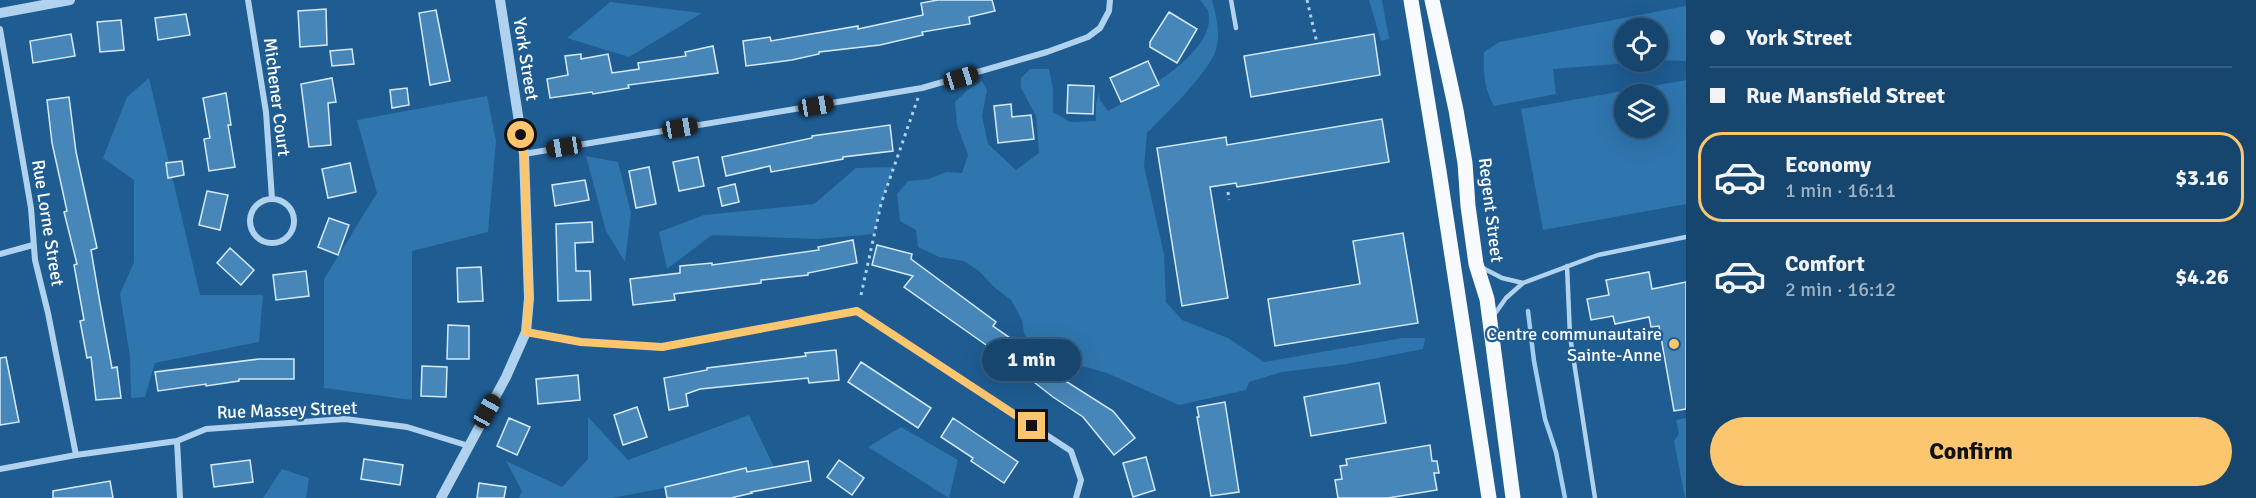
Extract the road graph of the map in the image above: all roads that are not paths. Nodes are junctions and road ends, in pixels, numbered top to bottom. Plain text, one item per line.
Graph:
1 (70, 0) edge
2 (248, 0) edge
3 (500, 0) edge
4 (1110, 0) edge
5 (1231, 0) edge
6 (1411, 0) edge
7 (1432, 0) edge
8 (0, 13) edge
9 (1236, 28) dead end
10 (0, 29) edge
11 (524, 154) junction
12 (1439, 171) junction
13 (272, 199) junction
14 (1468, 206) junction
15 (1686, 237) edge
16 (33, 245) junction
17 (0, 254) edge
18 (1476, 264) junction
19 (1567, 266) junction
20 (1523, 283) junction
21 (1491, 321) junction
22 (526, 332) junction
23 (1479, 427) junction
24 (177, 441) junction
25 (469, 446) junction
26 (76, 455) junction
27 (0, 469) edge
28 (1509, 476) junction
29 (180, 498) edge
30 (441, 498) edge
31 (1076, 498) edge
32 (1489, 498) edge
33 (1513, 498) edge
34 (1595, 498) edge

1 - 8 street
2 - 13 street, Michener Court
3 - 11 street, York Street
4 - 11 street
5 - 9 lane
6 - 12 main road
7 - 14 main road, Regent Street
10 - 16 street, Rue Lorne Street
11 - 22 street, York Street
12 - 14 main road
12 - 23 main road
13 - 13 street
14 - 18 main road, Regent Street
15 - 19 lane
16 - 17 street
16 - 26 street, Rue Lorne Street
18 - 20 lane
18 - 21 main road, Regent Street
19 - 20 lane
19 - 34 lane
20 - 21 lane
21 - 28 main road, Regent Street
22 - 25 street, York Street
22 - 31 street
23 - 28 main road
23 - 32 main road
24 - 25 street, Rue Massey Street
24 - 26 street, Rue Massey Street
24 - 29 street
25 - 30 street, York Street
26 - 27 street, Rue Massey Street
28 - 33 main road, Regent Street

